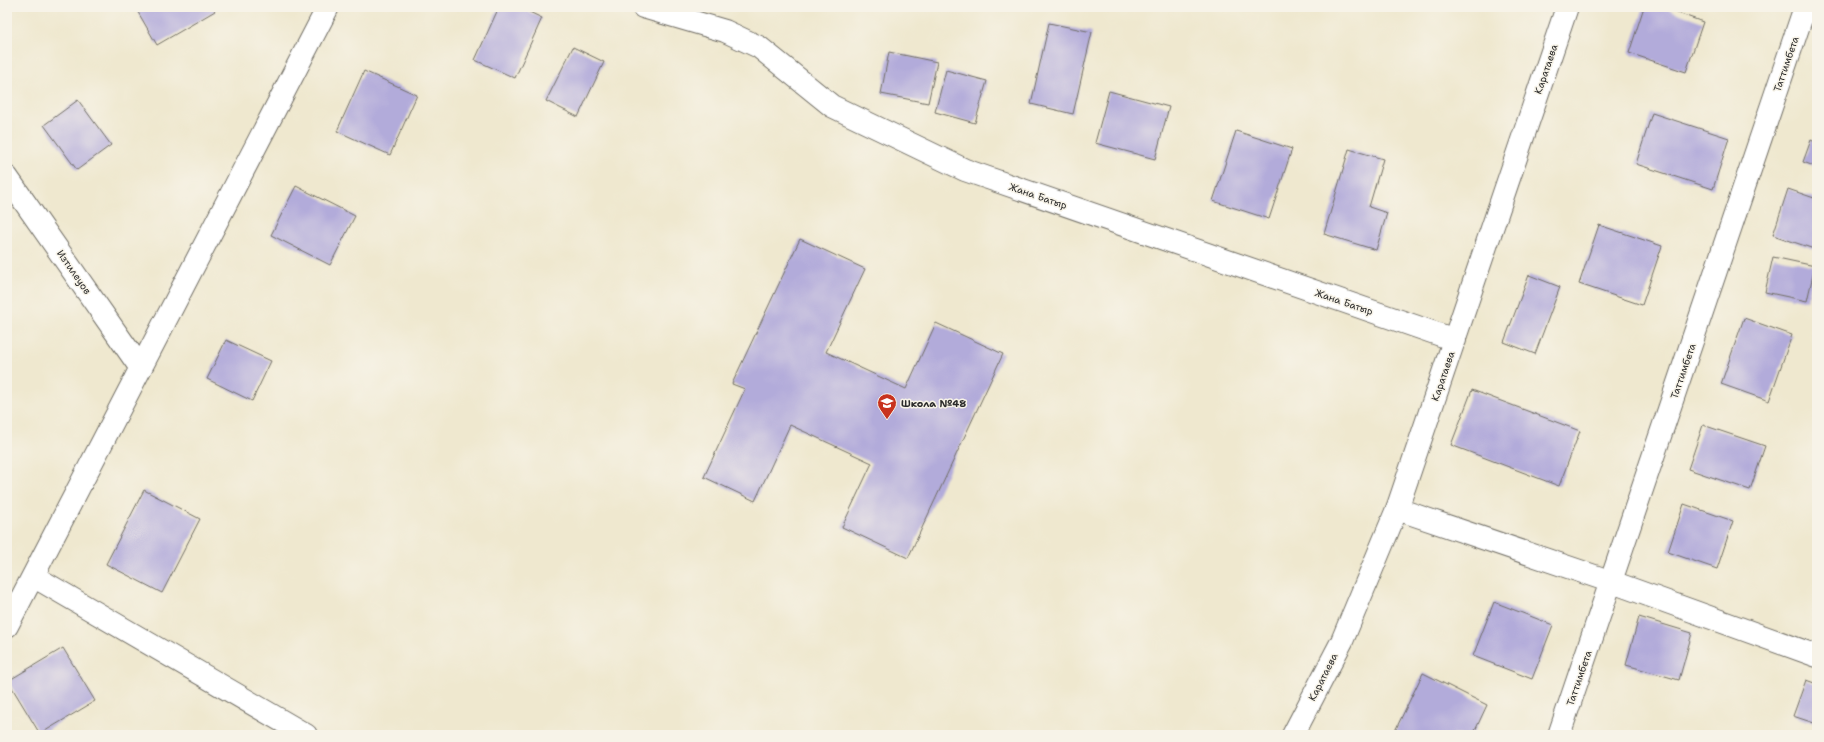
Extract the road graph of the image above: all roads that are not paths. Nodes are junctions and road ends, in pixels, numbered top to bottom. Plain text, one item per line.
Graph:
1 (328, 7) edge
2 (643, 7) edge
3 (1567, 7) edge
4 (1805, 7) edge
5 (7, 177) edge
6 (1455, 340) junction
7 (140, 367) junction
8 (1397, 509) junction
9 (33, 576) junction
10 (1612, 582) junction
11 (7, 626) edge
12 (1817, 656) edge
13 (306, 735) edge
14 (1293, 735) edge
15 (1559, 735) edge

1 - 7 street
2 - 6 street, Жана Батыр
3 - 6 street, Каратаева
4 - 10 street, Таттимбета
5 - 7 street, Изтилеуов
6 - 8 street, Каратаева
7 - 9 street
8 - 10 street
8 - 14 street, Каратаева
9 - 11 street
9 - 13 street
10 - 12 street
10 - 15 street, Таттимбета

